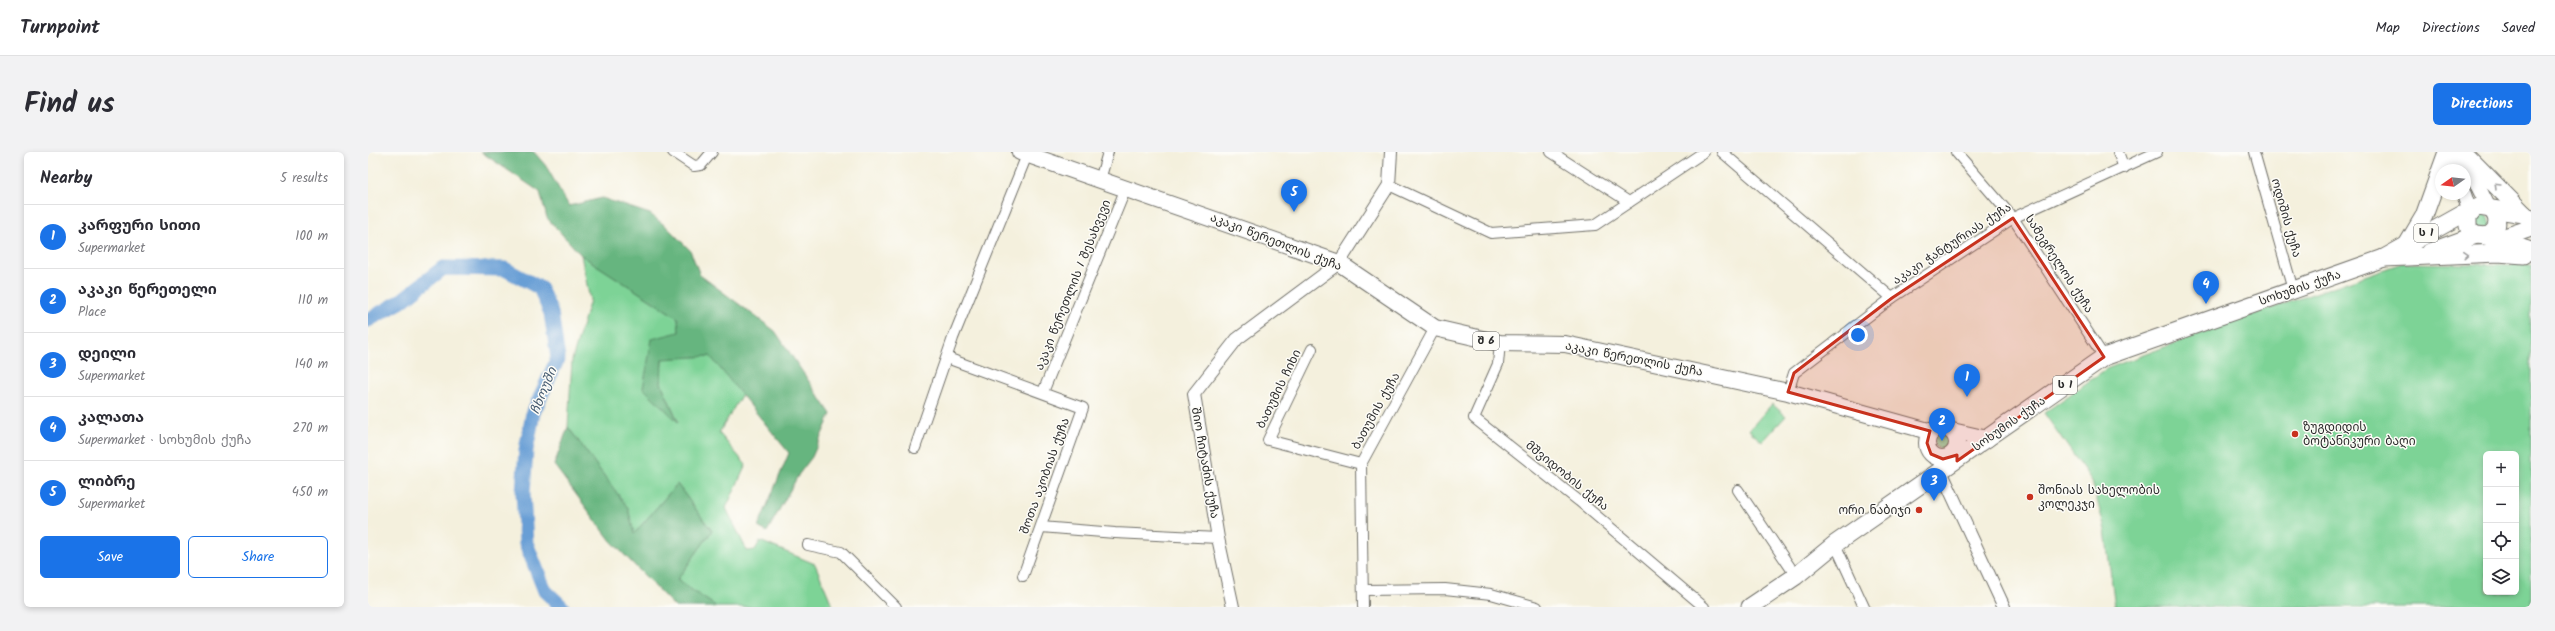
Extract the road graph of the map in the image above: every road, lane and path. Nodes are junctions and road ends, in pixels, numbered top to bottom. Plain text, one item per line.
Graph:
1 (673, 152) edge
2 (712, 152) edge
3 (1108, 152) edge
4 (1391, 152) edge
5 (1550, 152) edge
6 (1704, 152) edge
7 (1722, 152) edge
8 (1956, 152) edge
9 (2118, 152) edge
10 (2157, 152) edge
11 (2254, 152) edge
12 (2447, 152) edge
13 (2450, 152) edge
14 (2460, 152) edge
15 (2463, 152) edge
16 (1024, 153) edge
17 (2454, 164) edge
18 (2124, 168) junction
19 (1100, 180) junction
20 (1389, 185) junction
21 (1126, 188) junction
22 (2465, 200) edge
23 (1629, 202) junction
24 (2489, 208) junction
25 (2466, 214) junction
26 (2424, 216) junction
27 (2013, 218) junction
28 (2529, 220) edge
29 (2486, 237) junction
30 (2410, 251) junction
31 (2531, 251) edge
32 (2531, 256) edge
33 (1339, 263) junction
34 (2293, 290) junction
35 (1892, 298) junction
36 (1436, 328) junction
37 (1500, 343) junction
38 (1312, 349) dead end
39 (2104, 357) junction
40 (947, 358) junction
41 (1043, 392) junction
42 (1788, 392) junction
43 (1898, 422) junction
44 (1952, 431) junction
45 (1932, 432) junction
46 (1915, 435) junction
47 (1986, 439) junction
48 (916, 448) dead end
49 (1930, 451) junction
50 (1957, 454) junction
51 (1361, 464) junction
52 (1936, 475) junction
53 (1738, 490) dead end
54 (1041, 526) junction
55 (1218, 538) junction
56 (1835, 544) junction
57 (808, 545) dead end
58 (1023, 576) dead end
59 (1796, 576) junction
60 (1363, 590) junction
61 (896, 607) edge
62 (1233, 607) edge
63 (1363, 607) edge
64 (1537, 607) edge
65 (1704, 607) edge
66 (1750, 607) edge
67 (1864, 607) edge
68 (2004, 607) edge

1 - 2 street
3 - 19 street
4 - 20 street
5 - 23 street
6 - 23 street
7 - 35 street
8 - 27 street, სამეგრელოს ქუჩა
9 - 18 street
10 - 18 street, აკაკი ჭანტურიას ქუჩა
11 - 34 street, ოდიშის ქუჩა
12 - 26 highway
13 - 17 main road
14 - 24 main road
28 -> 15 highway
16 - 19 main road, აკაკი წერეთლის ქუჩა / შ 6
16 - 40 street
18 - 27 street, აკაკი ჭანტურიას ქუჩა
19 - 21 main road, აკაკი წერეთლის ქუჩა / შ 6
20 - 23 street
20 - 33 street
21 - 33 main road, აკაკი წერეთლის ქუჩა / შ 6
21 - 41 street, აკაკი წერეთლის I შესახვევი
22 - 25 main road
24 - 25 highway
24 - 28 highway
24 - 29 highway
25 - 26 highway
25 - 29 highway
25 - 30 highway, ს 1
26 - 30 highway
27 - 35 street, აკაკი ჭანტურიას ქუჩა
27 - 39 street, სამეგრელოს ქუჩა
28 - 29 highway
29 - 30 highway, ს 1
29 - 31 highway
30 -> 32 highway
30 - 34 highway, სოხუმის ქუჩა / ს 1
33 - 36 main road, აკაკი წერეთლის ქუჩა / შ 6
33 - 55 street, შიო ჩიტაძის ქუჩა
34 - 39 highway, სოხუმის ქუჩა / ს 1
35 - 42 street, აკაკი ჭანტურიას ქუჩა
36 - 37 main road, აკაკი წერეთლის ქუჩა / შ 6
36 - 51 street, ბათუმის ქუჩა
37 - 42 main road, აკაკი წერეთლის ქუჩა / შ 6
37 - 65 street, მშვიდობის ქუჩა
38 - 51 street, ბათუმის ჩიხი
39 - 47 highway, სოხუმის ქუჩა / ს 1
40 - 41 street, შოთა აკობიას ქუჩა
40 - 48 street
41 - 54 street, შოთა აკობიას ქუჩა
42 - 43 main road, აკაკი წერეთლის ქუჩა / შ 6
43 - 45 main road, შ 6
43 - 46 main road, შ 6
44 - 45 main road, შ 6
44 - 47 main road, შ 6
44 - 50 main road
45 - 49 main road
46 - 49 main road, შ 6
46 - 52 main road, შ 6
47 - 50 highway, სოხუმის ქუჩა / ს 1
49 - 50 main road
49 - 52 main road, შ 6
50 - 52 highway, სოხუმის ქუჩა / ს 1
51 - 60 street, ბათუმის ქუჩა
52 - 56 highway, სოხუმის ქუჩა / ს 1
52 - 68 street
53 - 59 street
54 - 55 street
54 - 58 street, შოთა აკობიას ქუჩა
55 - 62 street, შიო ჩიტაძის ქუჩა
56 - 59 highway, სოხუმის ქუჩა / ს 1
56 - 67 street
57 - 61 street
59 - 66 highway, სოხუმის ქუჩა / ს 1
60 - 63 street, ბათუმის ქუჩა
60 - 64 street

